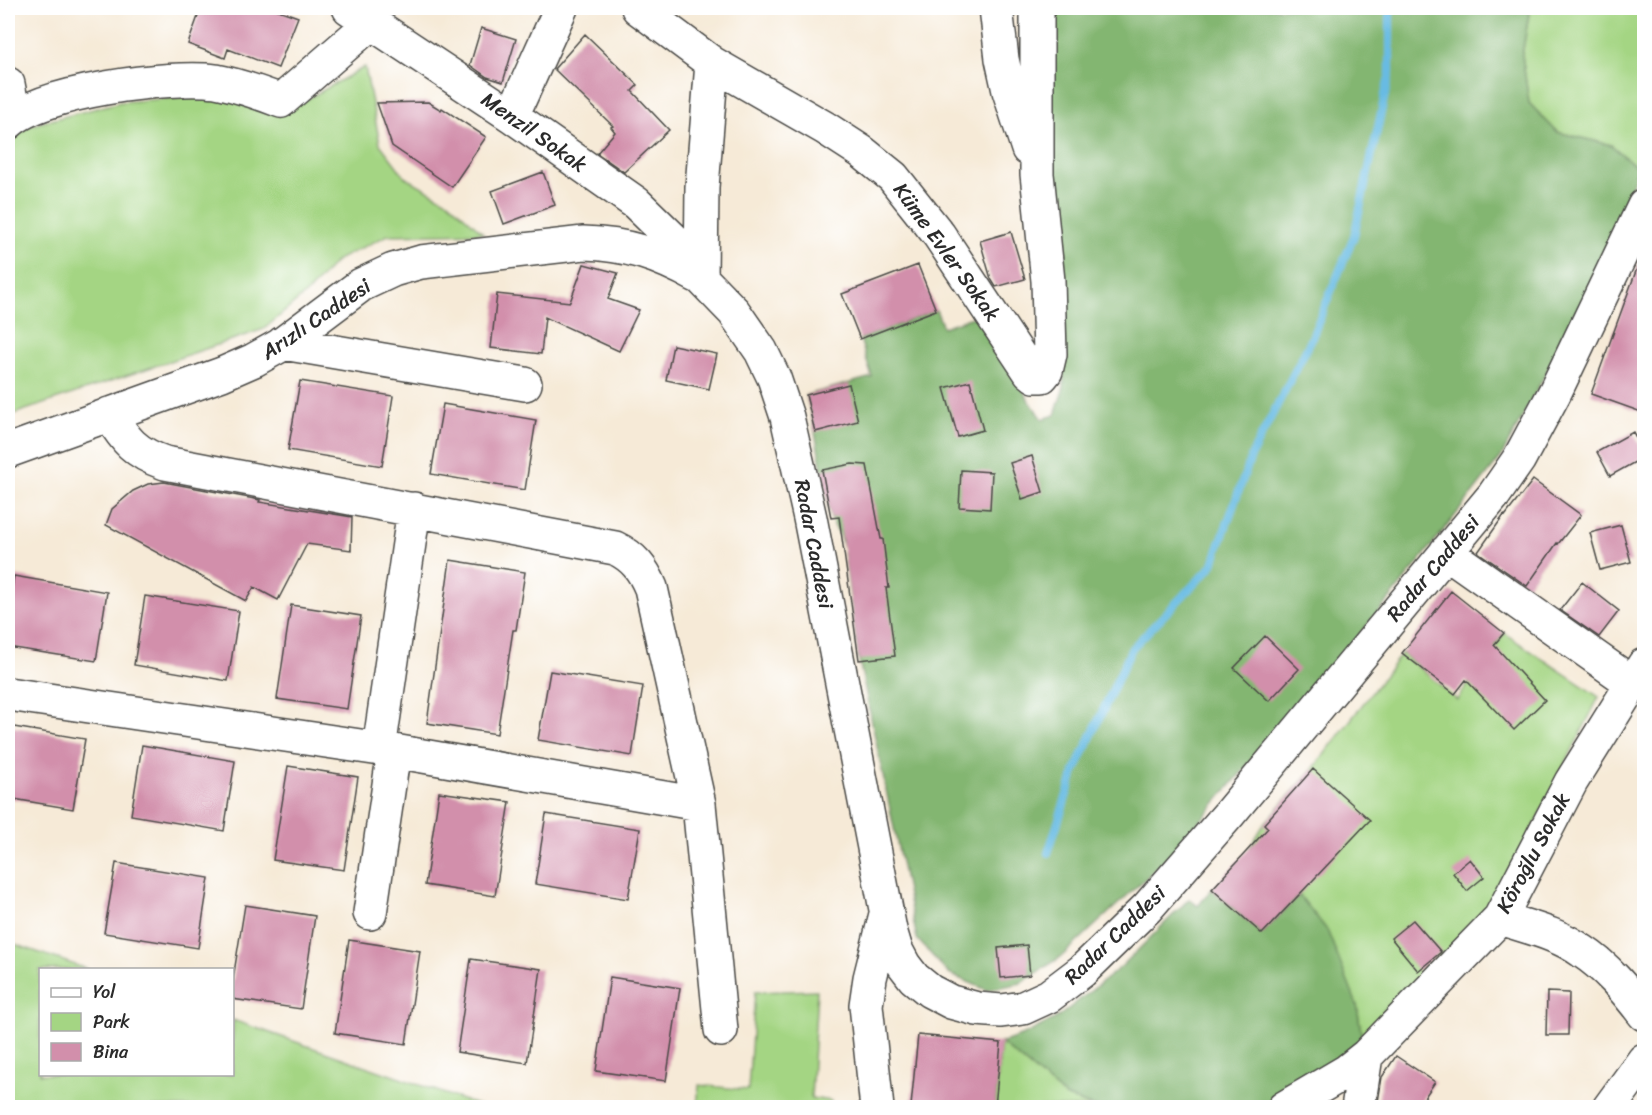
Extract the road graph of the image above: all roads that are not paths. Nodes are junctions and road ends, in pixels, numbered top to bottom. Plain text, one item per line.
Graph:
1 (561, 8) edge
2 (638, 8) edge
3 (996, 8) edge
4 (1037, 8) edge
5 (360, 15) edge
6 (712, 63) junction
7 (8, 84) edge
8 (512, 116) junction
9 (11, 119) edge
10 (1037, 174) junction
11 (1644, 206) edge
12 (702, 278) junction
13 (283, 343) junction
14 (525, 384) dead end
15 (109, 414) junction
16 (8, 451) edge
17 (414, 509) junction
18 (1446, 552) junction
19 (1638, 674) edge
20 (8, 694) edge
21 (386, 750) junction
22 (699, 804) junction
23 (886, 912) junction
24 (370, 913) dead end
25 (1500, 918) junction
26 (1644, 1014) edge
27 (721, 1030) dead end
28 (1366, 1056) junction
29 (1644, 1060) edge
30 (877, 1107) edge
31 (1284, 1107) edge
32 (1358, 1107) edge
33 (1609, 1107) edge

1 - 8 street
2 - 6 street, Küme Evler Sokak
3 - 10 street, Küme Evler Sokak
4 - 10 street, Küme Evler Sokak
5 - 8 street, Menzil Sokak
5 - 9 street
6 - 10 street, Küme Evler Sokak
6 - 12 street
7 - 9 street
8 - 12 street, Menzil Sokak
11 - 18 street, Radar Caddesi
12 - 13 street, Arızlı Caddesi
12 - 23 street, Radar Caddesi
13 - 14 street
13 - 15 street, Arızlı Caddesi
15 - 16 street, Arızlı Caddesi
15 - 17 street
17 - 21 street
17 - 22 street
18 - 19 street
18 - 23 street, Radar Caddesi
19 - 25 street, Köroğlu Sokak
20 - 21 street
21 - 22 street
21 - 24 street
22 - 27 street
23 - 30 street
25 - 26 street
25 - 28 street, Köroğlu Sokak
28 - 31 street, Köroğlu Sokak
28 - 32 street
29 - 33 street

